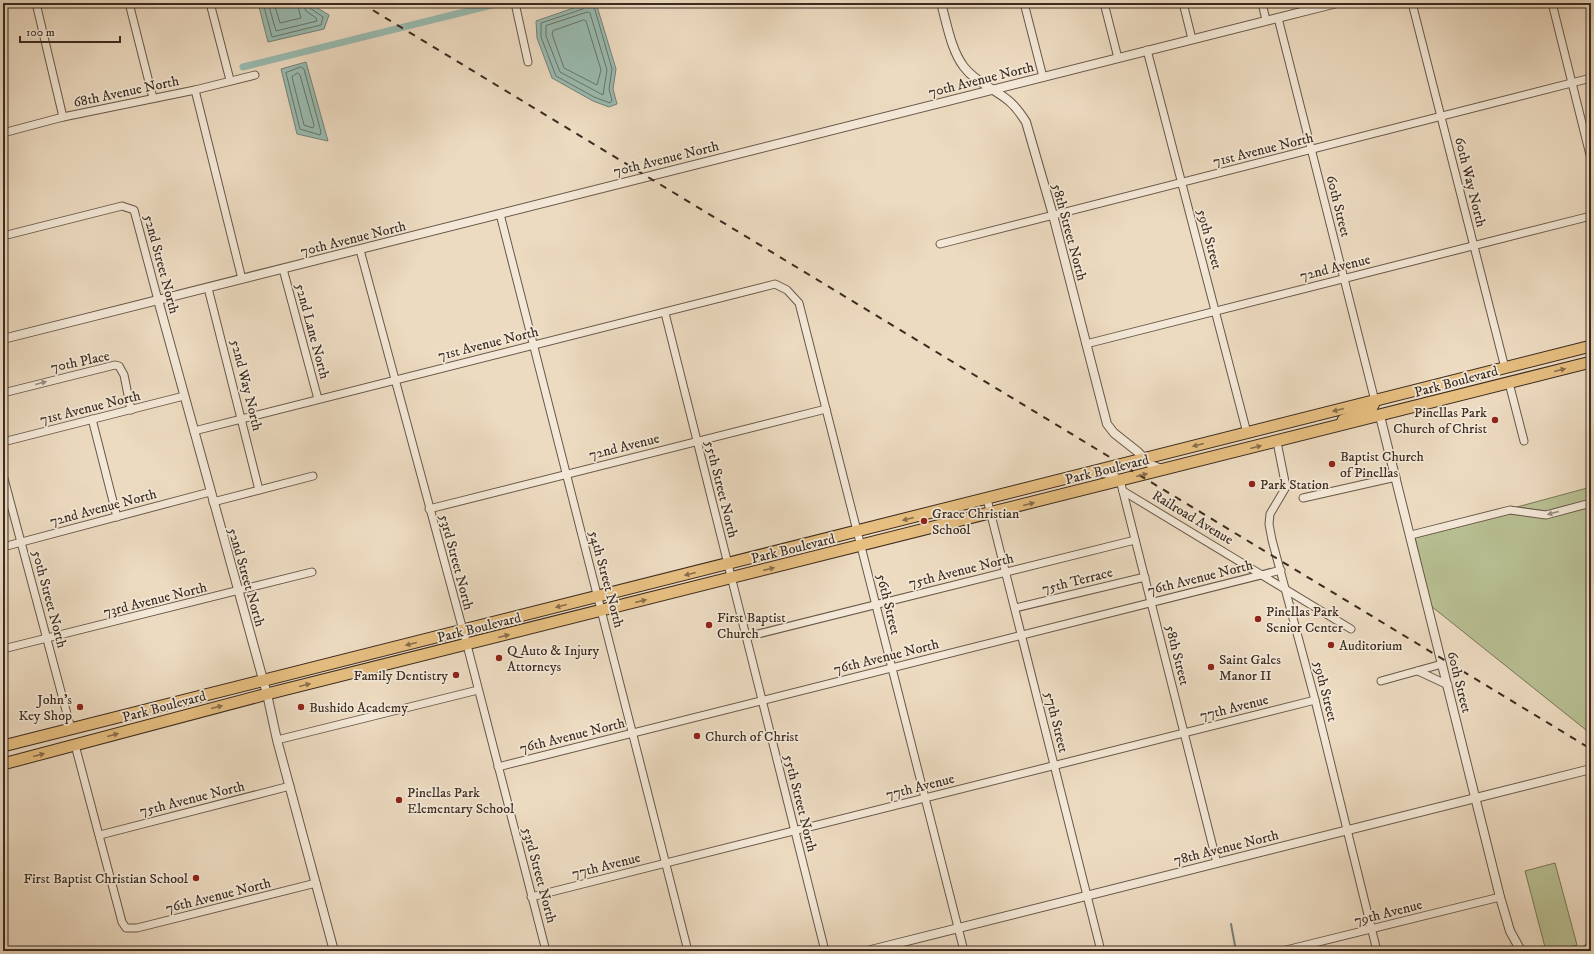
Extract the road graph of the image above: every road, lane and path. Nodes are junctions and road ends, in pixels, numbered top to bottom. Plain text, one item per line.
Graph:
1 (36, 3) edge
2 (129, 3) edge
3 (210, 3) edge
4 (941, 3) edge
5 (1024, 3) edge
6 (1104, 3) edge
7 (1183, 3) edge
8 (1262, 3) edge
9 (1337, 3) edge
10 (1412, 3) edge
11 (1552, 3) edge
12 (516, 6) edge
13 (1278, 18) junction
14 (1266, 20) junction
15 (1192, 39) junction
16 (1147, 50) junction
17 (1118, 58) junction
18 (528, 62) dead end
19 (255, 74) dead end
20 (1043, 76) junction
21 (1591, 78) edge
22 (230, 80) junction
23 (1572, 83) junction
24 (992, 89) junction
25 (195, 90) junction
26 (153, 98) junction
27 (63, 117) junction
28 (1441, 117) junction
29 (3, 133) edge
30 (1311, 150) junction
31 (1591, 159) edge
32 (1182, 183) junction
33 (500, 214) junction
34 (1053, 215) junction
35 (1591, 216) edge
36 (3, 236) edge
37 (940, 244) dead end
38 (1474, 246) junction
39 (360, 250) junction
40 (283, 269) junction
41 (242, 279) junction
42 (1344, 279) junction
43 (208, 288) junction
44 (787, 290) joint
45 (158, 300) junction
46 (1215, 311) junction
47 (665, 313) junction
48 (3, 339) edge
49 (1086, 344) junction
50 (534, 345) junction
51 (1591, 346) edge
52 (1546, 358) junction
53 (1591, 362) edge
54 (1505, 368) junction
55 (395, 380) junction
56 (1509, 382) junction
57 (1421, 389) junction
58 (3, 393) edge
59 (1467, 394) junction
60 (184, 396) junction
61 (318, 399) junction
62 (1375, 401) junction
63 (826, 409) junction
64 (131, 410) junction
65 (1380, 416) junction
66 (1307, 418) junction
67 (92, 419) junction
68 (243, 419) junction
69 (1339, 426) junction
70 (194, 431) junction
71 (1242, 434) junction
72 (1524, 441) dead end
73 (3, 442) edge
74 (697, 442) junction
75 (1276, 442) junction
76 (1144, 459) junction
77 (1203, 460) junction
78 (1164, 470) junction
79 (1094, 472) junction
80 (566, 474) junction
81 (3, 475) edge
82 (313, 476) dead end
83 (1396, 477) junction
84 (1122, 486) junction
85 (259, 490) junction
86 (210, 492) junction
87 (1303, 498) dead end
88 (987, 499) junction
89 (213, 502) junction
90 (1591, 503) edge
91 (429, 509) junction
92 (991, 513) junction
93 (117, 517) junction
94 (858, 532) junction
95 (1411, 535) junction
96 (1135, 540) junction
97 (21, 542) junction
98 (862, 546) junction
99 (3, 547) edge
100 (728, 564) junction
101 (1281, 570) junction
102 (312, 572) dead end
103 (1006, 572) junction
104 (1264, 575) junction
105 (1145, 577) junction
106 (732, 579) junction
107 (1286, 589) junction
108 (237, 592) junction
109 (599, 597) junction
110 (1151, 603) junction
111 (876, 604) junction
112 (1015, 608) junction
113 (603, 611) junction
114 (1351, 628) dead end
115 (463, 631) junction
116 (1022, 635) junction
117 (746, 637) junction
118 (47, 638) junction
119 (467, 645) junction
120 (3, 649) edge
121 (1442, 664) junction
122 (891, 668) junction
123 (1418, 670) junction
124 (1381, 681) dead end
125 (263, 682) junction
126 (1448, 685) junction
127 (478, 690) junction
128 (267, 694) junction
129 (1315, 700) junction
130 (762, 701) junction
131 (134, 713) junction
132 (71, 729) junction
133 (1184, 732) junction
134 (55, 733) junction
135 (632, 734) junction
136 (277, 740) junction
137 (75, 745) junction
138 (3, 746) edge
139 (3, 764) edge
140 (1054, 765) junction
141 (498, 767) junction
142 (1591, 769) edge
143 (290, 786) junction
144 (924, 798) junction
145 (1476, 798) junction
146 (795, 830) junction
147 (1348, 830) junction
148 (100, 835) junction
149 (667, 863) junction
150 (1217, 863) junction
151 (316, 883) junction
152 (1087, 896) junction
153 (531, 897) junction
154 (1500, 897) junction
155 (958, 928) junction
156 (1372, 929) junction
157 (334, 951) edge
158 (546, 951) edge
159 (688, 951) edge
160 (825, 951) edge
161 (867, 951) edge
162 (964, 951) edge
163 (1101, 951) edge
164 (1282, 951) edge
165 (1378, 951) edge
166 (1521, 951) edge

1 - 27 street
2 - 26 street
3 - 22 street
4 - 24 street, 58th Street North
5 - 20 street
6 - 17 street
7 - 15 street
8 - 14 street
9 - 13 street, 70th Avenue North
10 - 28 street, 60th Way North
11 - 23 street
12 - 18 street
13 - 14 street, 70th Avenue North
13 - 30 street, 60th Street
14 - 15 street, 70th Avenue North
15 - 16 street, 70th Avenue North
16 - 17 street, 70th Avenue North
16 - 32 street, 59th Street
17 - 20 street, 70th Avenue North
19 - 22 street, 68th Avenue North
20 - 24 street, 70th Avenue North
21 - 23 street, 71st Avenue North
22 - 25 street, 68th Avenue North
23 - 28 street, 71st Avenue North
23 - 31 street
24 - 33 street, 70th Avenue North
24 - 34 street, 58th Street North
25 - 26 street, 68th Avenue North
25 - 41 street
26 - 27 street, 68th Avenue North
27 - 29 street, 68th Avenue North
28 - 30 street, 71st Avenue North
28 - 38 street, 60th Way North
30 - 32 street, 71st Avenue North
30 - 42 street, 60th Street
32 - 34 street, 71st Avenue North
32 - 46 street, 59th Street
33 - 39 street, 70th Avenue North
33 - 50 street, 54th Street North
34 - 37 street, 71st Avenue North
34 - 49 street, 58th Street North
35 - 38 street, 72nd Avenue
36 - 45 street, 52nd Street North
38 - 42 street, 72nd Avenue
38 - 54 street, 60th Way North
39 - 40 street, 70th Avenue North
39 - 55 street, 53rd Street North
40 - 41 street, 70th Avenue North
40 - 61 street, 52nd Lane North
41 - 43 street, 70th Avenue North
42 - 46 street, 72nd Avenue
42 - 62 street, 60th Street
43 - 45 street, 70th Avenue North
43 - 68 street, 52nd Way North
44 - 47 street, 71st Avenue North
44 - 63 street, 56th Street
45 - 48 street, 70th Avenue North
45 - 60 street, 52nd Street North
46 - 49 street, 72nd Avenue
46 - 71 street, 59th Street
47 - 50 street, 71st Avenue North
47 - 74 street, 55th Street North
49 - 76 street, 58th Street North
50 - 55 street, 71st Avenue North
50 - 80 street, 54th Street North
51 - 52 main road, Park Boulevard
52 - 54 main road, Park Boulevard
52 - 56 main road
56 -> 53 main road, Park Boulevard
54 - 57 main road, Park Boulevard
54 - 59 main road
55 - 61 street, 71st Avenue North
55 - 91 street, 53rd Street North
56 - 59 main road, Park Boulevard
56 - 72 street
57 - 62 main road, Park Boulevard
57 - 65 main road
58 -> 64 street, 70th Place
59 - 65 main road, Park Boulevard
60 - 64 street, 71st Avenue North
60 - 70 street, 52nd Street North
61 - 68 street, 71st Avenue North
62 -> 66 main road, Park Boulevard
62 - 69 main road
63 - 74 street, 72nd Avenue
63 - 94 street, 56th Street
64 - 67 street, 71st Avenue North
65 - 69 main road, Park Boulevard
65 - 83 street, 60th Street
66 - 71 main road, Park Boulevard
66 - 75 main road
67 - 73 street, 71st Avenue North
67 - 93 street
68 - 70 street, 71st Avenue North
68 - 85 street, 52nd Way North
69 - 75 main road, Park Boulevard
70 - 86 street, 52nd Street North
71 -> 76 main road, Park Boulevard
71 - 77 main road
74 - 80 street, 72nd Avenue
74 - 100 street, 55th Street North
77 -> 75 main road, Park Boulevard
75 - 101 street, 59th Street
76 - 78 street, 58th Street North
76 - 79 main road, Park Boulevard
77 - 78 main road, Park Boulevard
84 -> 78 main road, Park Boulevard
79 - 84 street
79 - 88 main road, Park Boulevard
80 - 91 street, 72nd Avenue
80 - 109 street, 54th Street North
81 - 97 street, 50th Street North
82 - 85 street
83 - 87 street
83 - 95 street, 60th Street
92 -> 84 main road, Park Boulevard
84 - 96 street, 58th Street
84 - 104 street, Railroad Avenue
85 - 89 street
86 - 89 street, 52nd Street North
86 - 93 street, 72nd Avenue North
88 - 92 street, 57th Street
88 -> 94 main road, Park Boulevard
89 - 108 street, 52nd Street North
90 -> 95 street
91 - 115 street, 53rd Street North
92 - 98 main road, Park Boulevard
92 - 103 street, 57th Street
93 - 97 street, 72nd Avenue North
94 - 98 street, 56th Street
94 - 100 main road, Park Boulevard
95 - 121 street, 60th Street
96 - 103 street, 75th Avenue North
96 - 105 street, 58th Street
97 - 99 street, 72nd Avenue North
97 - 118 street, 50th Street North
106 -> 98 main road, Park Boulevard
98 - 111 street, 56th Street
100 - 106 street, 55th Street North
100 -> 109 main road, Park Boulevard
101 - 104 street, 76th Avenue North
101 - 107 street, 59th Street
102 - 108 street, 73rd Avenue North
103 - 111 street, 75th Avenue North
103 - 112 street, 57th Street
104 - 107 street, Railroad Avenue
104 - 110 street, 76th Avenue North
105 - 110 street, 58th Street
105 - 112 street, 75th Terrace
113 -> 106 main road, Park Boulevard
106 - 117 street, 55th Street North
107 - 114 street, Railroad Avenue
107 - 129 street, 59th Street
108 - 118 street, 73rd Avenue North
108 - 125 street, 52nd Street North
109 - 113 street, 54th Street North
109 -> 115 main road, Park Boulevard
110 - 116 street, 76th Avenue North
110 - 133 street, 58th Street
111 - 117 street, 75th Avenue North
111 - 122 street, 56th Street
112 - 116 street, 57th Street
119 -> 113 main road, Park Boulevard
113 - 135 street, 54th Street North
115 - 119 street, 53rd Street North
115 -> 125 main road, Park Boulevard
116 - 122 street, 76th Avenue North
116 - 140 street, 57th Street
117 - 130 street, 55th Street North
118 - 120 street, 73rd Avenue North
118 - 132 street, 50th Street North
119 - 127 street, 53rd Street North
128 -> 119 main road, Park Boulevard
121 - 123 street
121 - 126 street, 60th Street
122 - 130 street, 76th Avenue North
122 - 144 street, 56th Street
123 - 124 street
123 - 126 street
125 - 128 street, 52nd Street North
125 - 131 main road, Park Boulevard
126 - 145 street, 60th Street
127 - 136 street
127 - 141 street, 53rd Street North
128 - 136 street, 52nd Street North
137 -> 128 main road, Park Boulevard
129 - 133 street, 77th Avenue
129 - 147 street, 59th Street
130 - 135 street, 76th Avenue North
130 - 146 street, 55th Street North
131 - 132 main road, Park Boulevard
131 - 137 main road
132 - 134 main road, Park Boulevard
133 - 140 street, 77th Avenue
133 - 150 street, 58th Street
134 - 137 main road
134 - 138 main road, Park Boulevard
135 - 141 street, 76th Avenue North
135 - 149 street, 54th Street North
136 - 143 street, 52nd Street North
139 -> 137 main road, Park Boulevard
137 - 148 street
140 - 144 street, 77th Avenue
140 - 152 street, 57th Street
141 - 153 street, 53rd Street North
142 - 145 street, 78th Avenue North
143 - 148 street, 75th Avenue North
143 - 151 street, 52nd Street North
144 - 146 street, 77th Avenue
144 - 155 street, 56th Street
145 - 147 street, 78th Avenue North
145 - 154 street, 60th Street
146 - 149 street, 77th Avenue
146 - 160 street, 55th Street North
147 - 150 street, 78th Avenue North
147 - 156 street, 59th Street
148 - 151 street, 76th Avenue North
149 - 153 street, 77th Avenue
149 - 159 street, 54th Street North
150 - 152 street, 78th Avenue North
151 - 157 street, 52nd Street North
152 - 155 street, 78th Avenue North
152 - 163 street, 57th Street
153 - 158 street, 53rd Street North
154 - 156 street, 79th Avenue
154 - 166 street, 60th Street
155 - 161 street, 78th Avenue North
155 - 162 street, 56th Street
156 - 164 street, 79th Avenue
156 - 165 street, 59th Street

